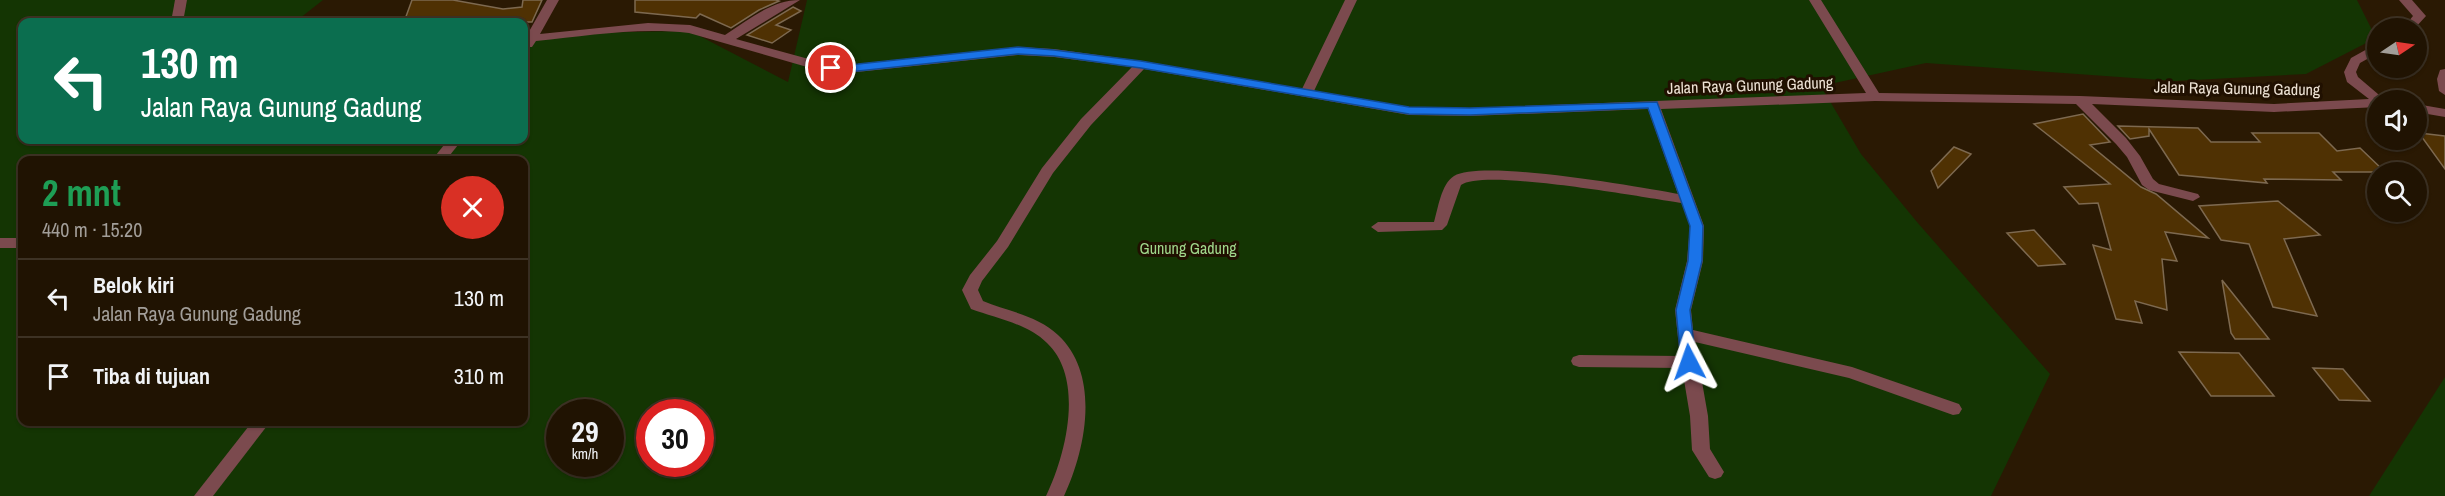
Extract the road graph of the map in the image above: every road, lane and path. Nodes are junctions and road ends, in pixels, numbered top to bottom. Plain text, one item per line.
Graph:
1 (181, 0) edge
2 (553, 0) edge
3 (794, 0) edge
4 (1351, 0) edge
5 (1815, 0) edge
6 (2405, 0) edge
7 (178, 18) edge
8 (2418, 18) edge
9 (528, 39) edge
10 (726, 39) junction
11 (2367, 54) edge
12 (1141, 65) junction
13 (2445, 73) edge
14 (2445, 91) edge
15 (2367, 92) edge
16 (1306, 94) junction
17 (1875, 97) junction
18 (2080, 100) junction
19 (2367, 103) edge
20 (1653, 105) junction
21 (2427, 110) edge
22 (2445, 112) edge
23 (452, 144) edge
24 (442, 156) edge
25 (2193, 197) dead end
26 (1689, 200) junction
27 (1378, 227) dead end
28 (0, 243) edge
29 (18, 243) edge
30 (1687, 334) junction
31 (1579, 362) dead end
32 (1689, 362) junction
33 (1953, 409) dead end
34 (258, 426) edge
35 (1715, 472) dead end
36 (203, 496) edge
37 (1055, 496) edge

1 - 7 street
2 - 9 street
3 - 10 street
4 - 16 street
5 - 17 street
6 - 8 street
9 - 10 street, Jalan Raya Gunung Gadung
10 - 12 street, Jalan Raya Gunung Gadung
11 - 15 street
12 - 16 street, Jalan Raya Gunung Gadung
12 - 37 street
13 - 14 street
16 - 20 street, Jalan Raya Gunung Gadung
17 - 18 street, Jalan Raya Gunung Gadung
17 - 20 street, Jalan Raya Gunung Gadung
18 - 19 street, Jalan Raya Gunung Gadung
18 - 25 street
20 - 26 street
21 - 22 street
23 - 24 street
26 - 27 street
26 - 30 street
28 - 29 street
30 - 32 street
30 - 33 street
31 - 32 street
32 - 35 street
34 - 36 street

